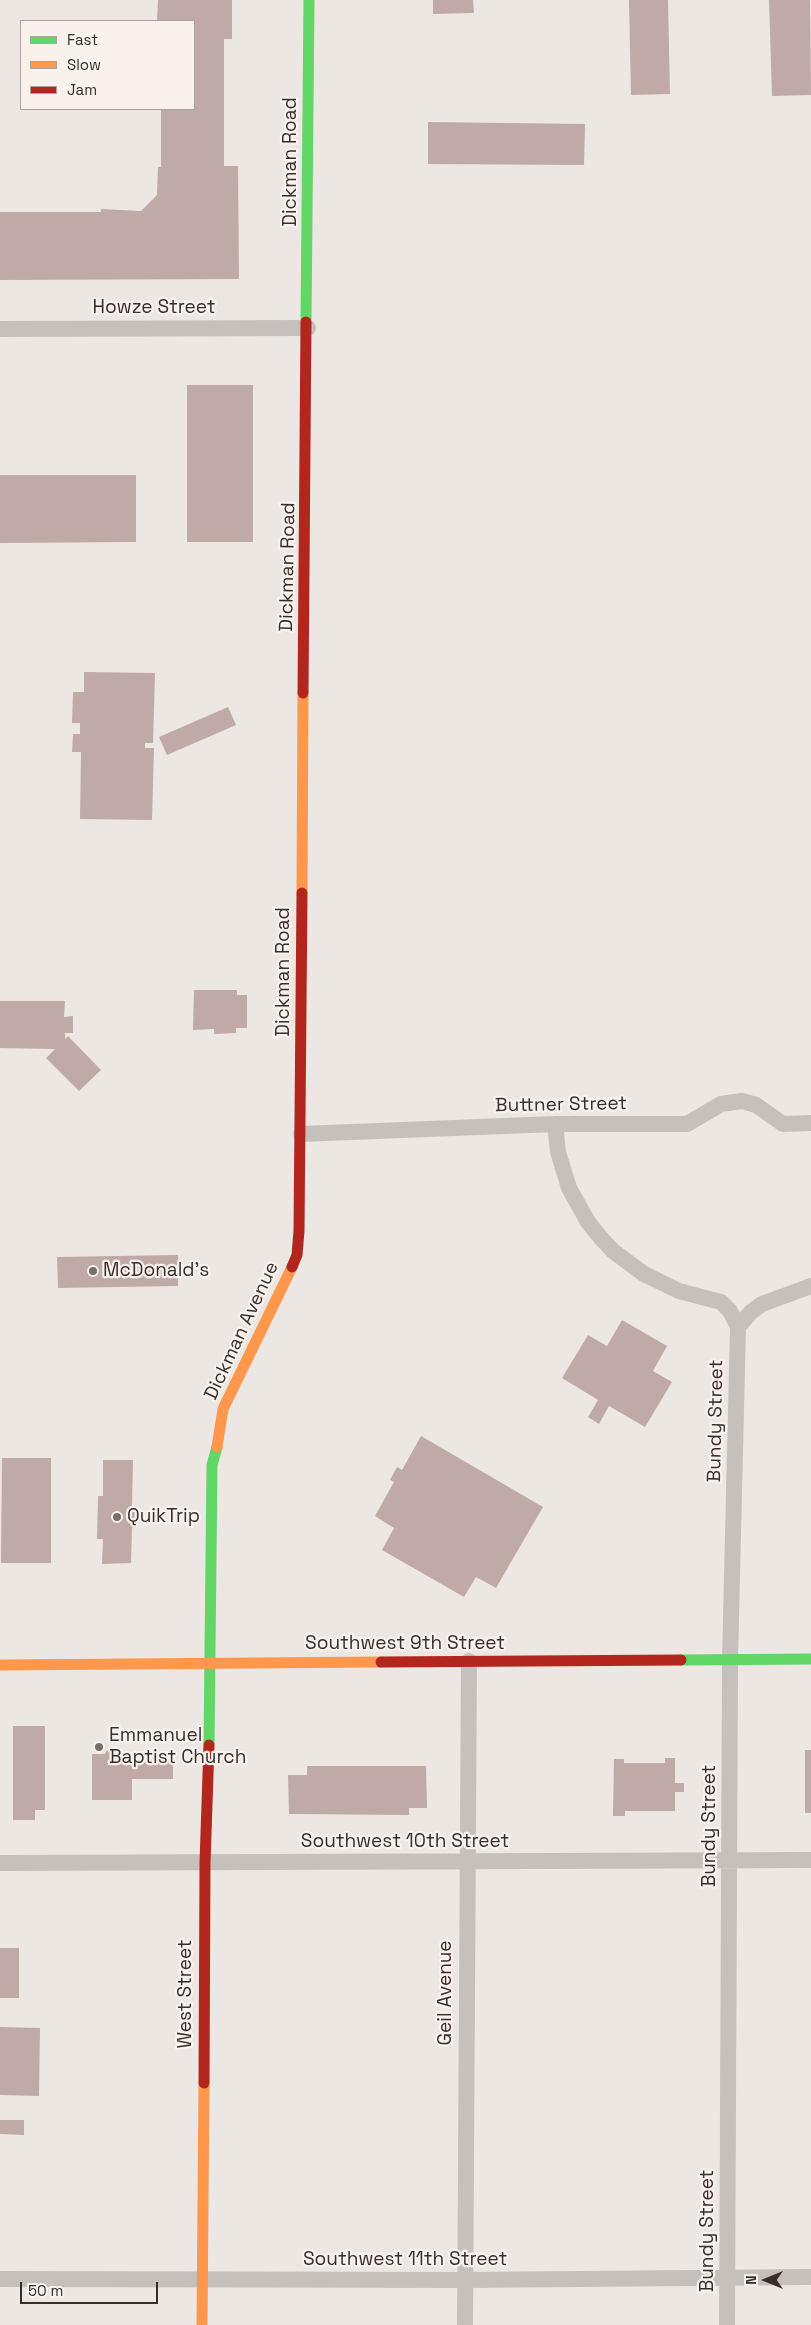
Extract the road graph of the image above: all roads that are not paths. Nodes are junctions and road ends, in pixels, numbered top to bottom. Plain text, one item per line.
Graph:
1 (309, 0) edge
2 (308, 328) junction
3 (0, 329) edge
4 (811, 1123) edge
5 (555, 1124) junction
6 (301, 1134) junction
7 (811, 1286) edge
8 (738, 1327) junction
9 (811, 1659) edge
10 (730, 1660) junction
11 (469, 1662) junction
12 (210, 1663) junction
13 (0, 1665) edge
14 (811, 1860) edge
15 (730, 1861) junction
16 (0, 1862) edge
17 (466, 1862) junction
18 (205, 1863) junction
19 (811, 2277) edge
20 (727, 2278) junction
21 (0, 2279) edge
22 (202, 2280) junction
23 (465, 2280) junction
24 (202, 2325) edge
25 (465, 2325) edge
26 (727, 2325) edge

1 - 2 street, Dickman Road
2 - 3 street, Howze Street
2 - 6 street, Dickman Road
4 - 5 street, Buttner Street
5 - 6 street, Buttner Street
5 - 8 street
6 - 12 street, Dickman Avenue
7 - 8 street
8 - 10 street, Bundy Street
9 - 10 street, Southwest 9th Street
10 - 11 street, Southwest 9th Street
10 - 15 street, Bundy Street
11 - 12 street, Southwest 9th Street
11 - 17 street, Geil Avenue
12 - 13 street, Southwest 9th Street
12 - 18 street, West Street
14 - 15 street, Southwest 10th Street
15 - 17 street, Southwest 10th Street
15 - 20 street, Bundy Street
16 - 18 street, Southwest 10th Street
17 - 18 street, Southwest 10th Street
17 - 23 street, Geil Avenue
18 - 22 street, West Street
19 - 20 street, Southwest 11th Street
20 - 23 street, Southwest 11th Street
20 - 26 street, Bundy Street
21 - 22 street, Southwest 11th Street
22 - 23 street, Southwest 11th Street
22 - 24 street, West Street
23 - 25 street, Geil Avenue

